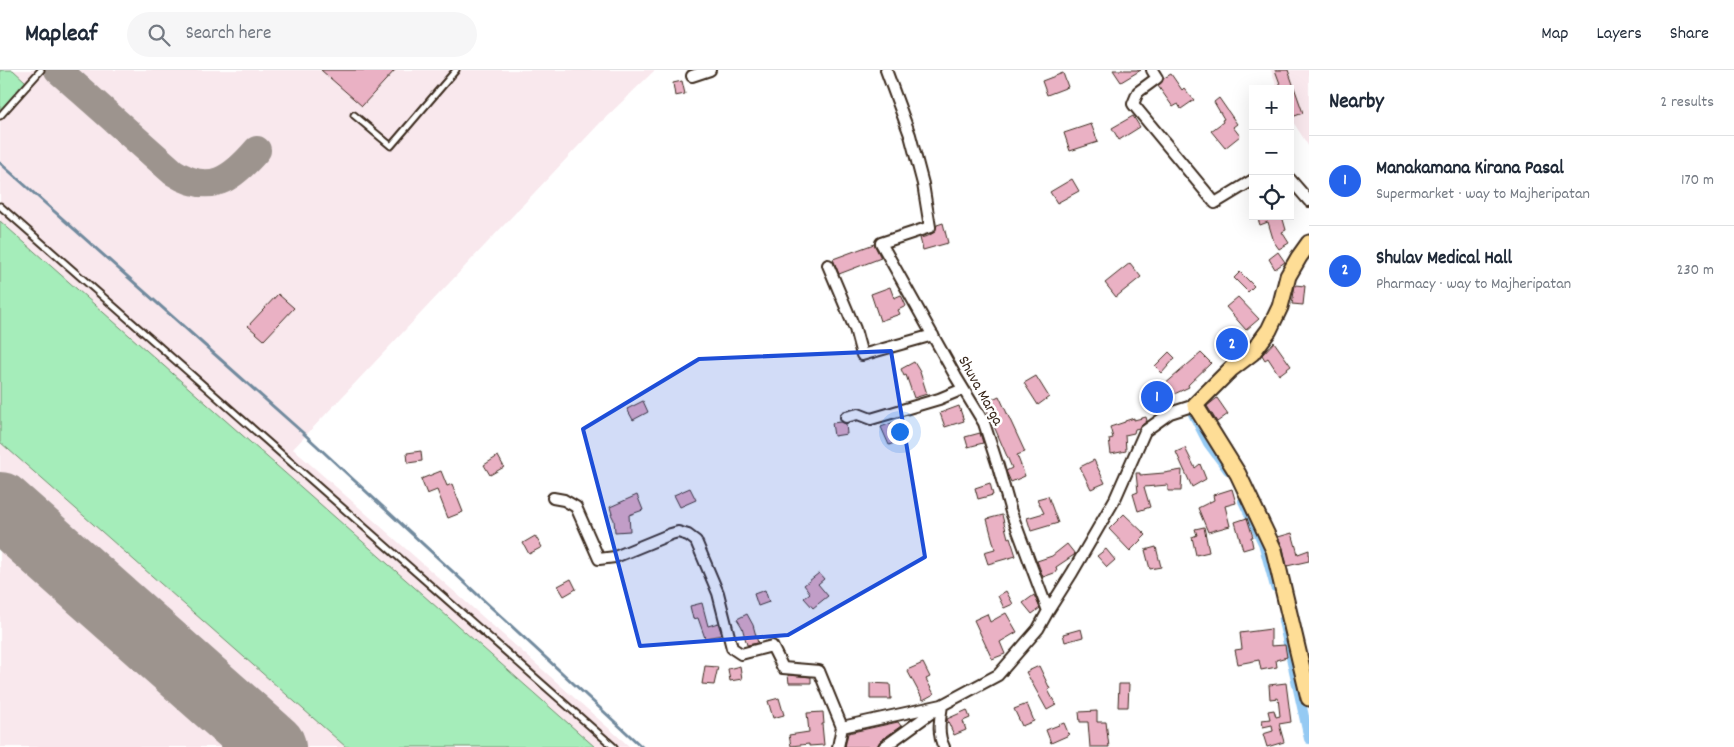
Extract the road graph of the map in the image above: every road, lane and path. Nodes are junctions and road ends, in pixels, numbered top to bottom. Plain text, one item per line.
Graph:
1 (41, 70) edge
2 (456, 70) edge
3 (710, 70) edge
4 (886, 70) edge
5 (1152, 70) edge
6 (692, 76) dead end
7 (354, 114) dead end
8 (0, 116) edge
9 (1249, 182) edge
10 (1294, 184) edge
11 (1309, 201) edge
12 (0, 206) edge
13 (1309, 243) edge
14 (828, 265) dead end
15 (933, 335) junction
16 (963, 389) junction
17 (1195, 405) junction
18 (846, 417) dead end
19 (553, 498) dead end
20 (1048, 611) junction
21 (1309, 698) edge
22 (942, 705) junction
23 (842, 727) junction
24 (614, 747) edge
25 (838, 747) edge
26 (884, 747) edge
27 (944, 747) edge

1 - 8 lane
2 - 7 lane
3 - 6 street
4 - 15 street, Shuva Marga
5 - 9 street
10 - 11 street
12 - 24 lane
13 - 17 main road
14 - 15 street
15 - 16 street, Shuva Marga
16 - 18 street
16 - 20 street, Shuva Marga
17 - 20 street
17 - 21 main road
19 - 23 street
20 - 22 street
22 - 23 street
22 - 26 street
22 - 27 street
23 - 25 street

